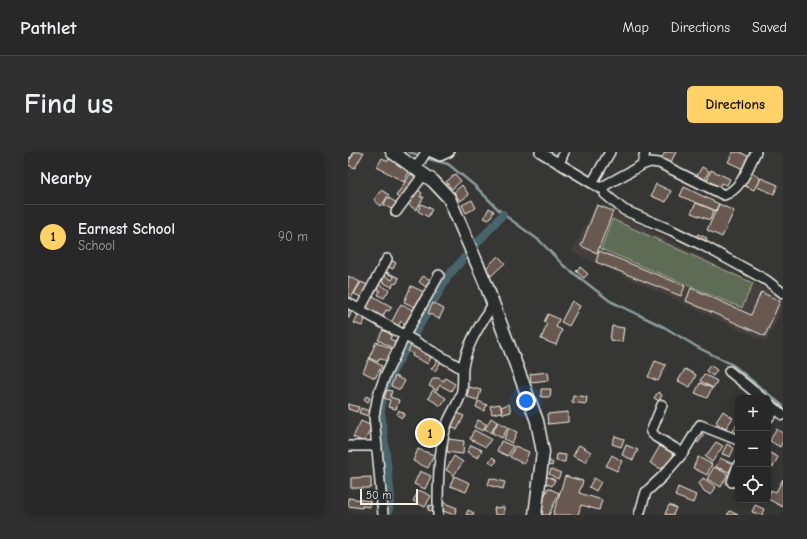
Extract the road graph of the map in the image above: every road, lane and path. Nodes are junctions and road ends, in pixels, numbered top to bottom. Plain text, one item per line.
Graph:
1 (392, 152) edge
2 (426, 152) edge
3 (431, 152) edge
4 (449, 152) edge
5 (540, 152) edge
6 (564, 152) edge
7 (610, 152) edge
8 (645, 152) edge
9 (756, 152) edge
10 (559, 164) junction
11 (642, 165) junction
12 (420, 171) junction
13 (592, 183) junction
14 (605, 194) dead end
15 (396, 212) dead end
16 (387, 259) dead end
17 (439, 275) dead end
18 (783, 293) edge
19 (348, 303) edge
20 (493, 304) junction
21 (360, 309) junction
22 (410, 338) junction
23 (463, 369) junction
24 (729, 371) dead end
25 (758, 395) edge
26 (662, 405) dead end
27 (771, 405) edge
28 (779, 412) edge
29 (735, 439) edge
30 (348, 446) edge
31 (377, 446) junction
32 (683, 453) junction
33 (737, 467) edge
34 (732, 482) dead end
35 (383, 515) edge
36 (438, 515) edge
37 (535, 515) edge
38 (639, 515) edge

1 - 12 main road
2 - 12 street
3 - 4 street
5 - 10 street
6 - 10 street
7 - 13 street
8 - 11 street
9 - 11 street
10 - 13 street
11 - 13 street
12 - 15 street
12 - 20 main road
14 - 18 street
16 - 21 street
17 - 22 street
19 - 21 street
20 - 23 street
20 - 37 main road
21 - 22 street
22 - 23 street
22 - 31 street
23 - 36 street
24 - 25 street
26 - 32 street
27 - 28 street
29 - 32 street
30 - 31 street
31 - 35 street
32 - 38 street
33 - 34 street

